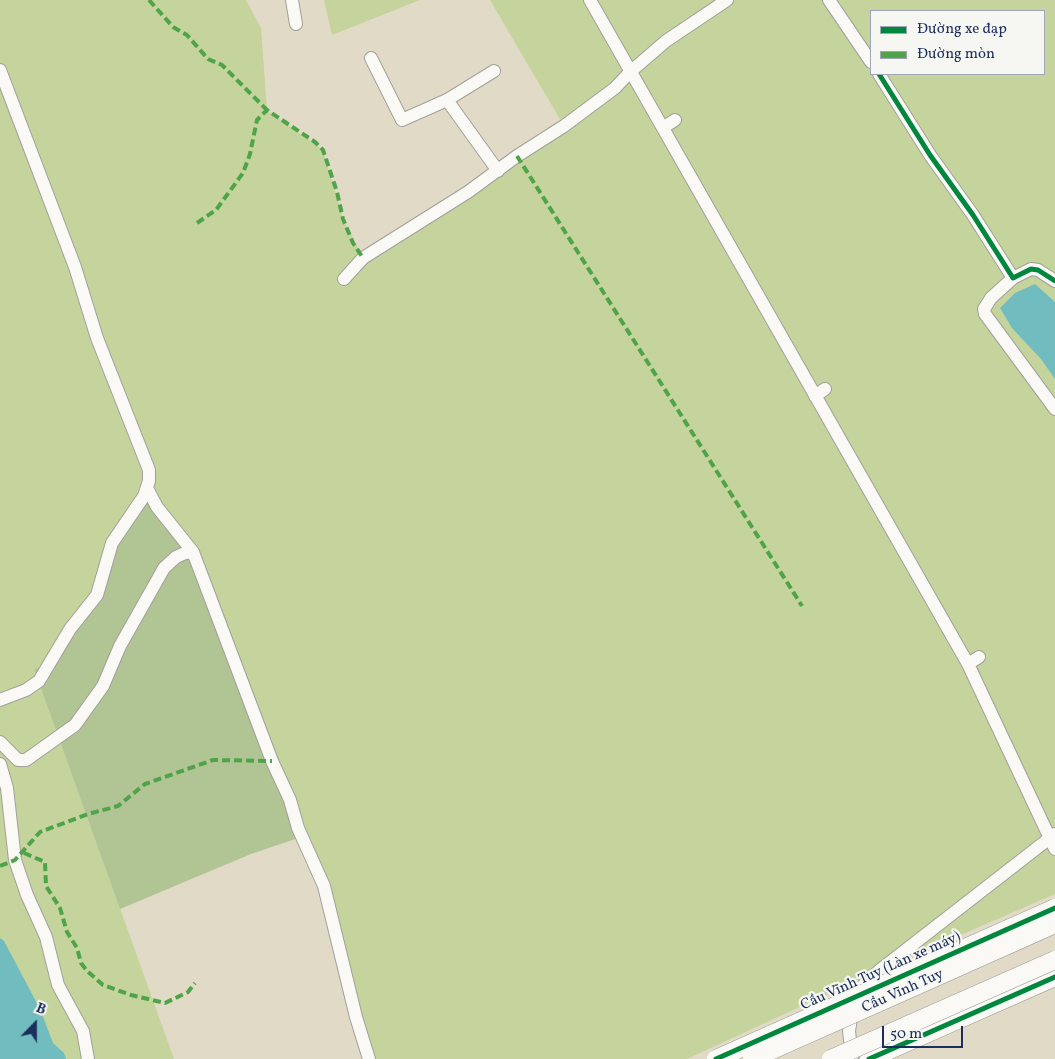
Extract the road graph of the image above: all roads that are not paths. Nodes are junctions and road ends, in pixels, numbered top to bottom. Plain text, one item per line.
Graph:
1 (292, 0) edge
2 (590, 0) edge
3 (727, 0) edge
4 (829, 0) edge
5 (296, 24) dead end
6 (371, 58) dead end
7 (870, 61) edge
8 (0, 70) edge
9 (494, 70) dead end
10 (630, 72) junction
11 (880, 75) edge
12 (447, 100) junction
13 (498, 170) junction
14 (1013, 278) junction
15 (344, 279) dead end
16 (1055, 281) edge
17 (825, 389) dead end
18 (814, 396) junction
19 (1055, 409) edge
20 (147, 488) junction
21 (193, 552) junction
22 (979, 657) dead end
23 (968, 664) junction
24 (0, 700) edge
25 (0, 742) edge
26 (0, 764) edge
27 (1053, 840) edge
28 (1055, 908) edge
29 (1055, 924) edge
30 (1055, 960) edge
31 (1055, 978) edge
32 (88, 1059) edge
33 (370, 1059) edge
34 (716, 1059) edge
35 (752, 1059) edge
36 (831, 1059) edge
37 (852, 1059) edge
38 (869, 1059) edge
39 (876, 1059) edge

1 - 5 street
2 - 10 street
3 - 10 street
4 - 7 street
6 - 12 street
8 - 20 street
9 - 12 street
10 - 13 street
10 - 18 street
11 - 14 street
12 - 13 street
13 - 15 street
14 - 16 street
14 - 19 street
17 - 18 street
18 - 23 street
20 - 21 street
20 - 24 street
21 - 25 street
21 - 33 street
22 - 23 street
23 - 27 street
26 - 32 street
27 - 37 street
28 - 34 highway, Cầu Vĩnh Tuy (Làn xe máy), bridge
29 - 35 highway, Cầu Vĩnh Tuy, bridge
30 - 36 highway, bridge
31 - 38 highway
31 - 39 street

